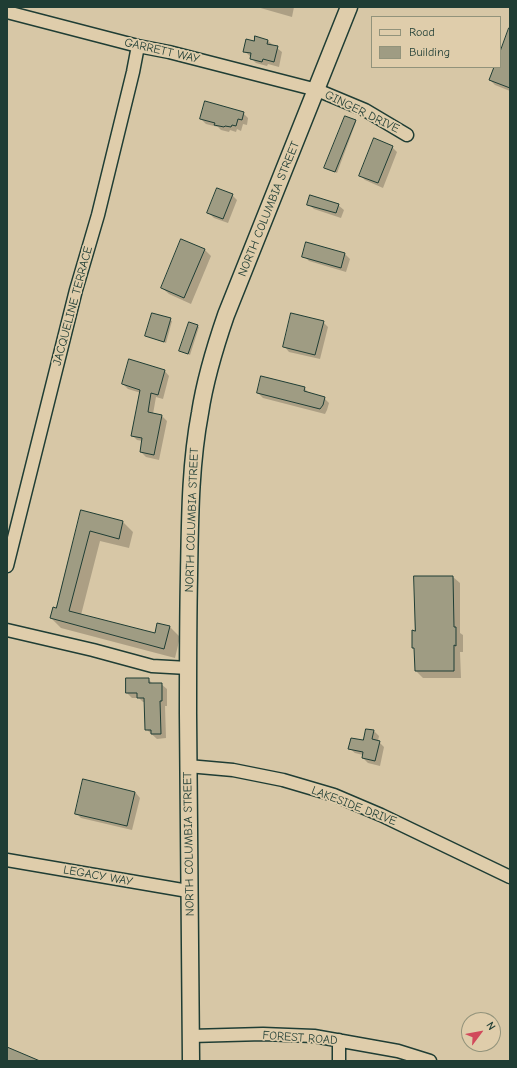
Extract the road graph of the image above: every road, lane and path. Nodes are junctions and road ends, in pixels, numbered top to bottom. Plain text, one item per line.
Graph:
1 (349, 7) edge
2 (7, 12) edge
3 (138, 46) junction
4 (317, 90) junction
5 (408, 134) dead end
6 (7, 566) edge
7 (7, 630) edge
8 (188, 668) junction
9 (188, 766) junction
10 (7, 860) edge
11 (510, 877) edge
12 (188, 891) junction
13 (191, 1036) junction
14 (340, 1040) junction
15 (191, 1061) edge
16 (339, 1061) edge
17 (430, 1061) edge

1 - 4 main road, NORTH COLUMBIA STREET
2 - 3 street, GARRETT WAY
3 - 4 street, GARRETT WAY
3 - 6 street, JACQUELINE TERRACE
4 - 5 street, GINGER DRIVE
4 - 8 main road, NORTH COLUMBIA STREET
7 - 8 street
8 - 9 main road, NORTH COLUMBIA STREET
9 - 11 street, LAKESIDE DRIVE
9 - 12 main road, NORTH COLUMBIA STREET
10 - 12 street, LEGACY WAY
12 - 13 main road, NORTH COLUMBIA STREET
13 - 14 street, FOREST ROAD
13 - 15 main road, NORTH COLUMBIA STREET
14 - 16 street
14 - 17 street, FOREST ROAD

